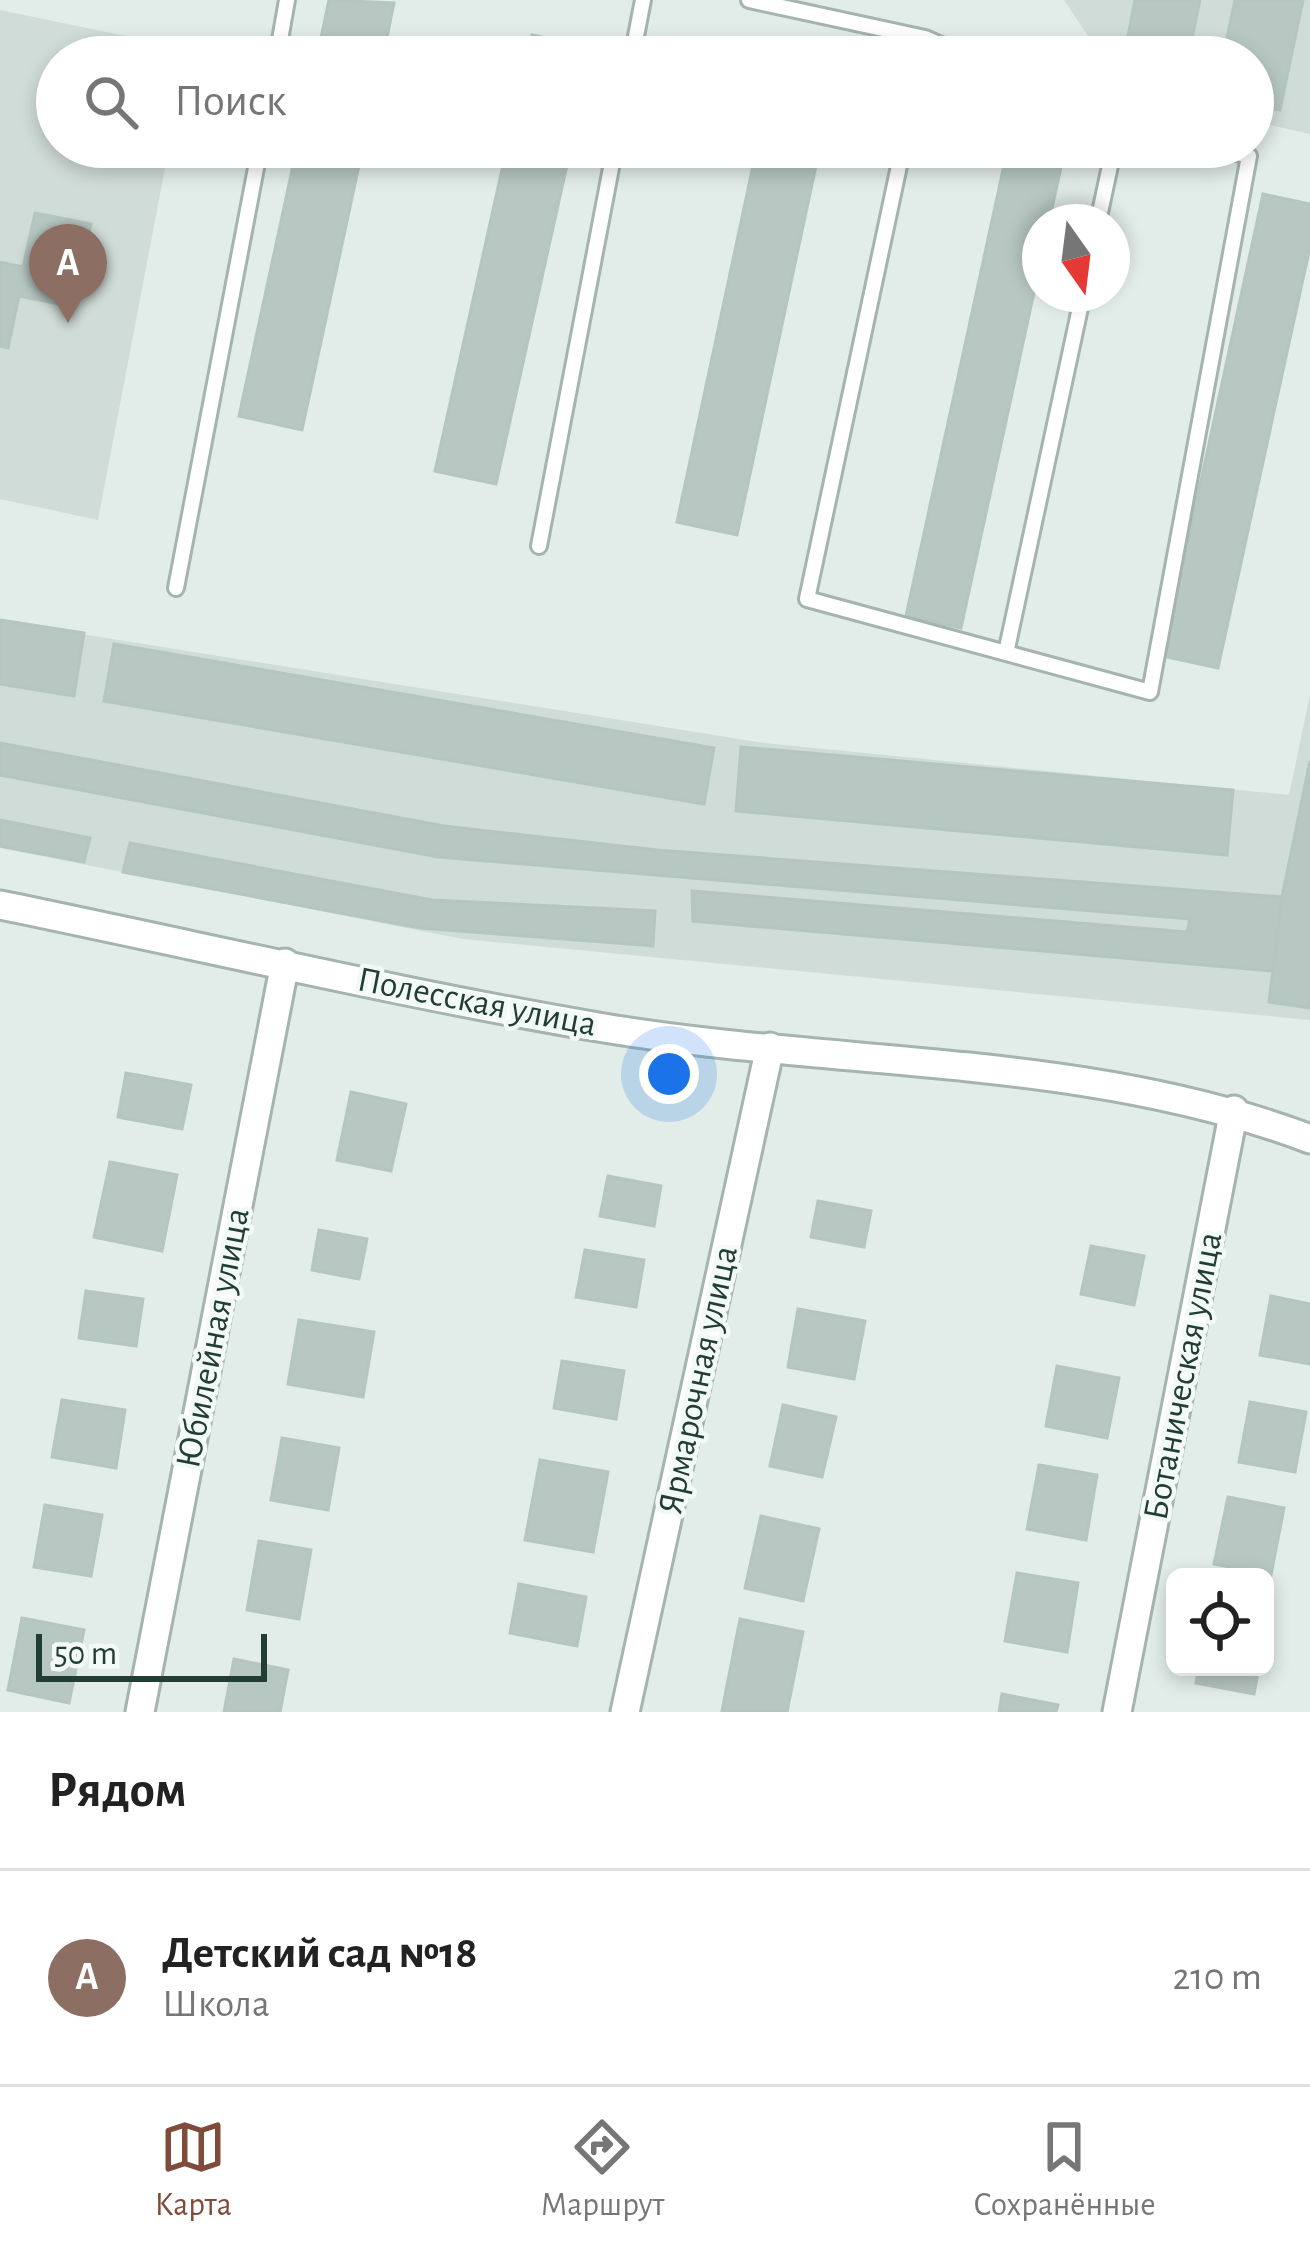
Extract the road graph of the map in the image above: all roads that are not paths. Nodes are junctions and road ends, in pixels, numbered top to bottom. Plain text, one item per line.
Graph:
1 (287, 0) edge
2 (643, 0) edge
3 (749, 0) edge
4 (281, 36) edge
5 (636, 36) edge
6 (917, 36) edge
7 (256, 168) edge
8 (611, 168) edge
9 (898, 168) edge
10 (1110, 168) edge
11 (1247, 168) edge
12 (1102, 204) edge
13 (1079, 312) edge
14 (539, 546) dead end
15 (176, 588) dead end
16 (1006, 653) junction
17 (0, 905) edge
18 (285, 963) junction
19 (770, 1047) junction
20 (1234, 1110) junction
21 (1310, 1139) edge
22 (140, 1712) edge
23 (626, 1712) edge
24 (1117, 1712) edge

1 - 4 lane
2 - 5 lane
3 - 6 lane
7 - 15 lane
8 - 14 lane
9 - 16 lane
10 - 12 lane
11 - 16 lane
13 - 16 lane
17 - 18 street, Полесская улица
18 - 19 street, Полесская улица
18 - 22 street, Юбилейная улица
19 - 20 street, Полесская улица
19 - 23 street, Ярмарочная улица
20 - 21 street, Полесская улица
20 - 24 street, Ботаническая улица

